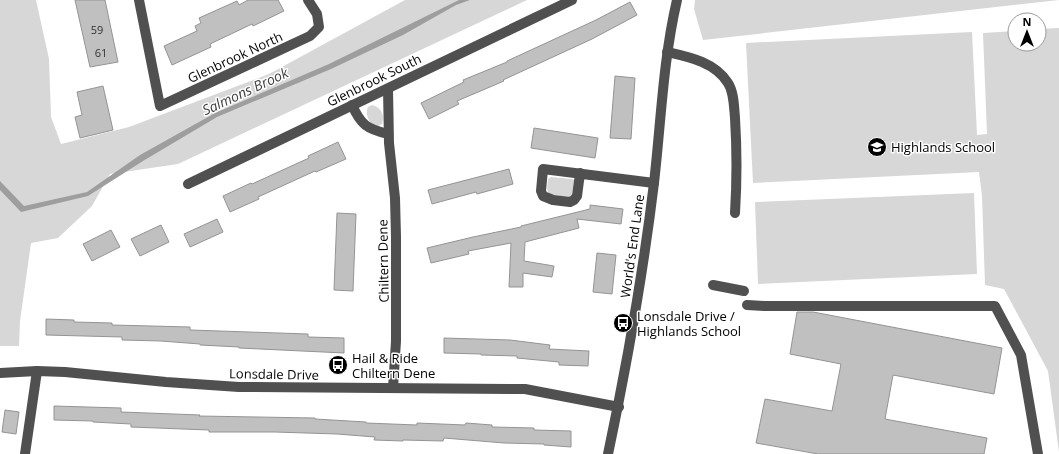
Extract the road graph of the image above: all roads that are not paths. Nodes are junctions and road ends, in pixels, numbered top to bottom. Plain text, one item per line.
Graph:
1 (139, 0) edge
2 (308, 0) edge
3 (572, 0) edge
4 (677, 0) edge
5 (667, 52) junction
6 (388, 88) junction
7 (352, 105) junction
8 (388, 134) junction
9 (580, 174) dead end
10 (654, 183) junction
11 (188, 184) dead end
12 (735, 212) dead end
13 (713, 285) dead end
14 (744, 291) dead end
15 (747, 305) dead end
16 (37, 371) junction
17 (0, 373) edge
18 (393, 388) junction
19 (619, 407) junction
20 (25, 454) edge
21 (608, 454) edge
22 (1038, 454) edge

1 - 2 street, Glenbrook North
3 - 6 street, Glenbrook South
4 - 5 street, World's End Lane
5 - 10 street, World's End Lane
5 - 12 street
6 - 7 street, Glenbrook South
6 - 8 street, Chiltern Dene
7 - 8 street
7 - 11 street, Glenbrook South
8 - 18 street, Chiltern Dene
9 - 10 street, World's End Lane
10 - 19 street, World's End Lane
13 - 14 street
15 - 22 street
16 - 17 street, Lonsdale Drive
16 - 18 street, Lonsdale Drive
16 - 20 street
18 - 19 street, Lonsdale Drive
19 - 21 street, World's End Lane

